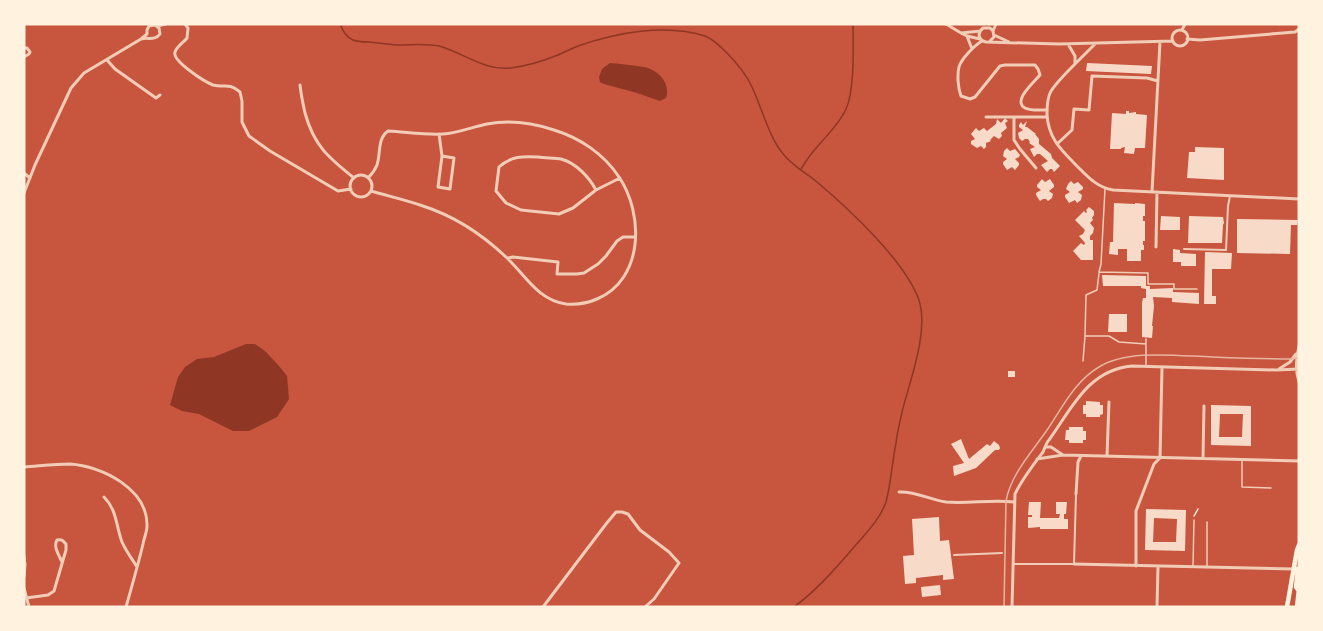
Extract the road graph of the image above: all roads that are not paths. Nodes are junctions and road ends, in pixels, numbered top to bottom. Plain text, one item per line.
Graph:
1 (185, 24) edge
2 (946, 24) edge
3 (996, 24) edge
4 (1185, 24) edge
5 (148, 25) edge
6 (165, 25) edge
7 (989, 25) edge
8 (159, 28) junction
9 (980, 30) junction
10 (1182, 30) junction
11 (1298, 32) edge
12 (961, 33) junction
13 (994, 33) junction
14 (148, 35) junction
15 (967, 36) junction
16 (1187, 39) junction
17 (981, 40) junction
18 (990, 41) junction
19 (1173, 41) junction
20 (1160, 42) junction
21 (1012, 44) junction
22 (1068, 44) junction
23 (1095, 44) junction
24 (24, 48) edge
25 (972, 49) junction
26 (24, 57) edge
27 (107, 60) junction
28 (1075, 64) junction
29 (1158, 81) junction
30 (300, 85) dead end
31 (159, 95) dead end
32 (1047, 110) junction
33 (986, 117) dead end
34 (1014, 117) junction
35 (1047, 117) junction
36 (439, 134) junction
37 (1057, 144) junction
38 (442, 156) junction
39 (1036, 168) dead end
40 (24, 173) edge
41 (30, 178) junction
42 (354, 178) junction
43 (368, 178) junction
44 (620, 178) junction
45 (351, 189) junction
46 (1105, 189) junction
47 (596, 190) junction
48 (371, 191) junction
49 (1152, 192) junction
50 (1157, 192) junction
51 (24, 193) edge
52 (1230, 196) junction
53 (1299, 199) edge
54 (635, 237) junction
55 (1156, 247) dead end
56 (1184, 249) dead end
57 (508, 258) junction
58 (1099, 272) junction
59 (1197, 289) dead end
60 (1085, 336) junction
61 (1146, 339) dead end
62 (1146, 344) junction
63 (1299, 346) edge
64 (1297, 352) junction
65 (1083, 361) dead end
66 (1146, 366) junction
67 (1162, 367) junction
68 (1298, 368) edge
69 (1277, 370) junction
70 (1299, 382) edge
71 (1109, 402) dead end
72 (1204, 406) dead end
73 (1051, 438) junction
74 (1044, 449) junction
75 (1053, 449) junction
76 (1063, 455) junction
77 (1082, 456) junction
78 (1107, 456) junction
79 (1046, 457) junction
80 (1052, 457) junction
81 (1160, 458) junction
82 (1037, 459) junction
83 (1203, 459) junction
84 (1242, 460) junction
85 (1299, 461) edge
86 (24, 467) edge
87 (1272, 488) dead end
88 (899, 492) dead end
89 (1076, 494) joint
90 (104, 497) dead end
91 (1014, 502) junction
92 (1194, 520) road end
93 (1208, 522) dead end
94 (1299, 546) edge
95 (1002, 553) dead end
96 (954, 555) dead end
97 (24, 556) edge
98 (62, 562) junction
99 (1013, 564) junction
100 (1074, 564) junction
101 (1136, 566) junction
102 (1158, 566) junction
103 (137, 567) junction
104 (1193, 567) junction
105 (1207, 567) junction
106 (1294, 569) junction
107 (24, 578) edge
108 (24, 588) edge
109 (1299, 590) edge
110 (26, 598) junction
111 (28, 607) edge
112 (126, 607) edge
113 (543, 607) edge
114 (645, 607) edge
115 (1012, 607) edge
116 (1157, 607) edge
117 (1287, 607) edge
118 (1297, 607) edge

1 - 45 street
2 - 12 street
3 - 13 street
4 - 10 street
5 - 8 street
5 - 14 street
6 - 8 street
7 - 9 street
7 - 13 street
8 - 14 street
9 - 12 street
9 - 17 street
10 - 16 street
10 - 19 street
11 - 16 street
12 - 15 street
13 - 18 street
13 - 21 street
14 - 27 street
15 - 17 street
15 - 25 street
16 - 19 street
17 - 18 street
17 - 25 street
18 - 21 street
19 - 20 street
20 - 23 street
20 - 29 street
21 - 22 street
22 - 23 street
22 - 28 street
23 - 28 street
24 - 26 street
25 - 32 street
27 - 31 street
27 - 41 street
28 - 32 street
29 - 37 street
29 - 49 street
30 - 42 street
32 - 35 street
33 - 34 street
34 - 35 street
34 - 39 street
35 - 37 street
36 - 38 street
36 - 43 street
36 - 44 street
37 - 46 street
38 - 38 street
40 - 41 street
41 - 51 street
42 - 43 street
42 - 45 street
43 - 48 street
44 - 47 street
44 - 54 street
45 - 48 street
46 - 49 street
46 - 58 lane
47 - 47 street
48 - 57 street
49 - 50 street
50 - 52 street
50 - 55 street
52 - 53 street
52 - 56 street
54 - 57 street
54 - 57 street
58 - 59 lane
58 - 60 lane
60 - 62 lane
60 - 65 lane
61 - 62 lane
62 - 66 lane
63 - 64 street
64 - 68 street
64 - 69 street
66 - 67 street
66 - 73 street
67 - 69 street
67 - 81 street
68 - 69 street
68 - 70 street
71 - 78 street
72 - 83 street
73 - 74 street
73 - 75 street
74 - 75 street
74 - 79 street
74 - 82 street
75 - 76 street
75 - 80 street
76 - 77 street
76 - 80 street
77 - 78 street
77 - 89 street
78 - 81 street
79 - 80 street
79 - 82 street
81 - 83 street
81 - 101 street
82 - 91 street
83 - 84 street
84 - 85 street
84 - 87 lane
86 - 103 street
88 - 91 street
89 - 100 street
90 - 103 street
91 - 99 street
92 - 104 lane
93 - 105 lane
94 - 106 main road
95 - 96 street
97 - 107 street
98 - 98 street
98 - 110 street
99 - 100 street
99 - 115 street
100 - 101 street
101 - 102 street
102 - 104 street
102 - 116 street
103 - 112 street
104 - 105 street
105 - 106 street
106 - 109 main road
106 - 117 main road
108 - 110 street
109 - 118 main road
110 - 111 street
113 - 114 street

